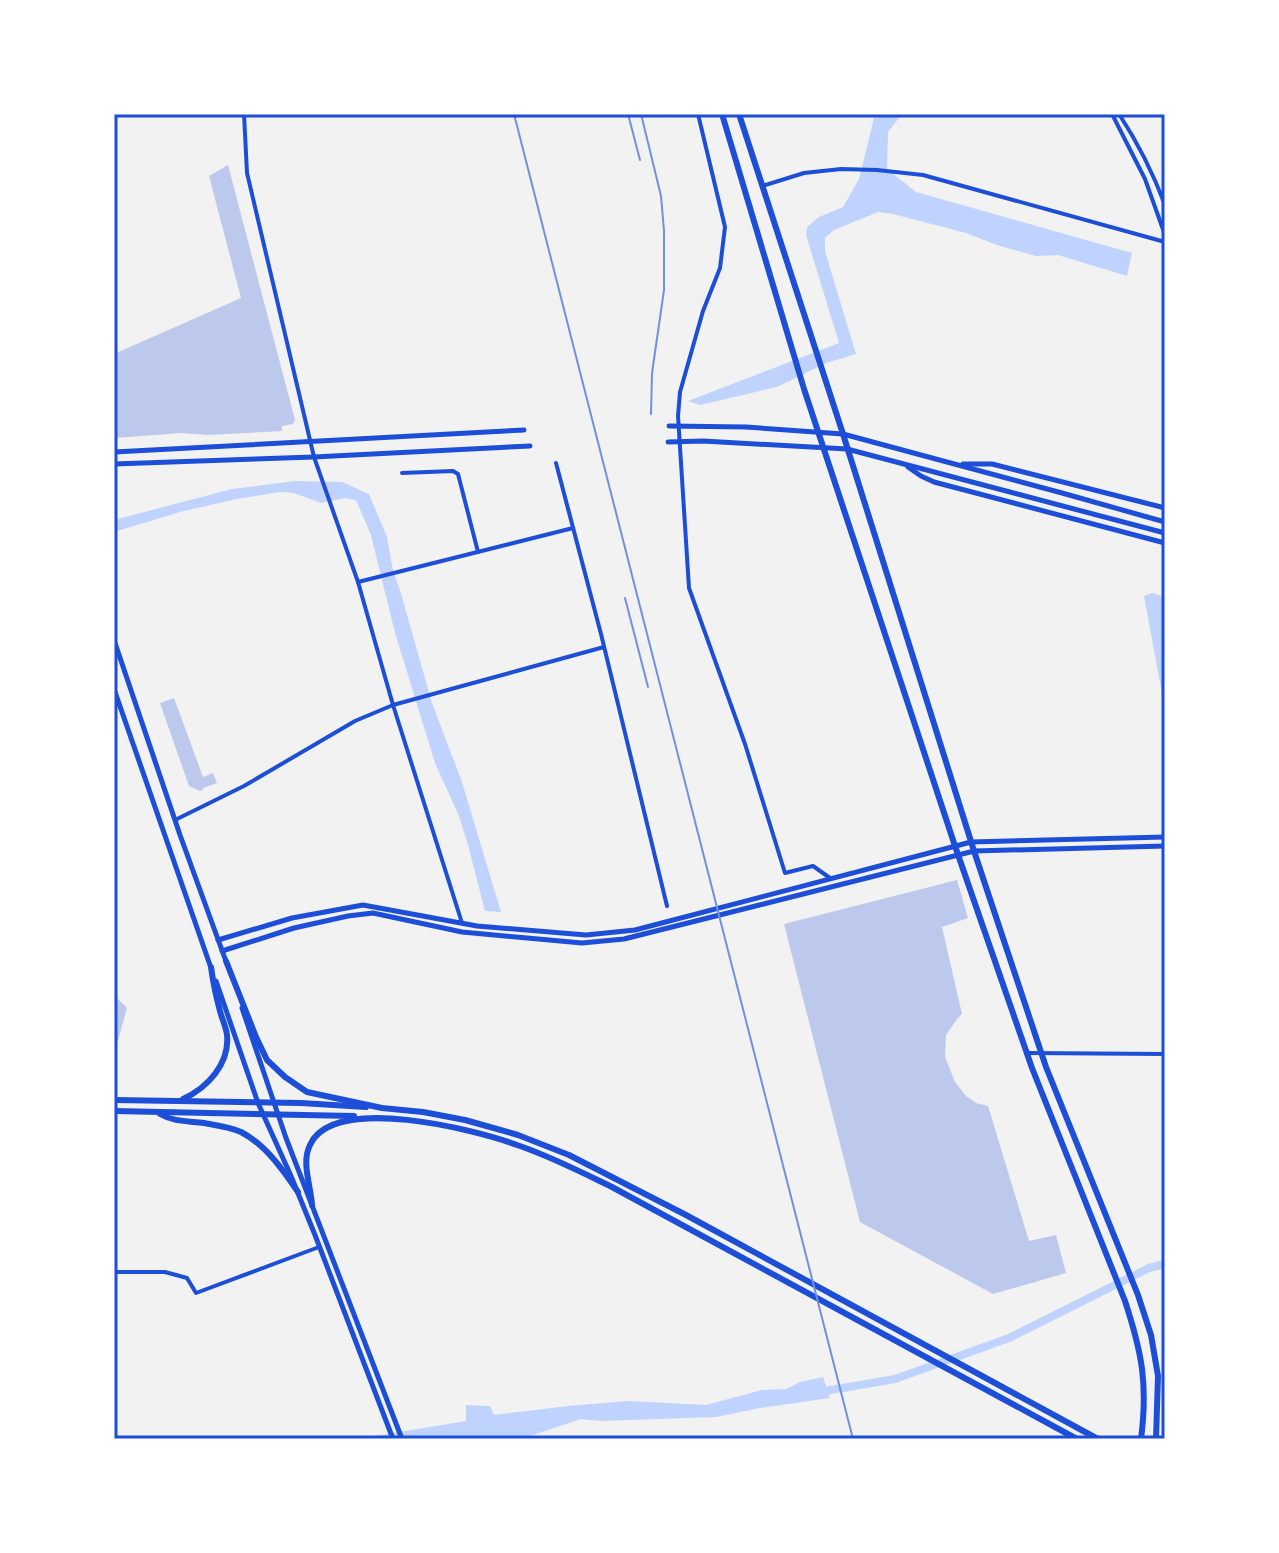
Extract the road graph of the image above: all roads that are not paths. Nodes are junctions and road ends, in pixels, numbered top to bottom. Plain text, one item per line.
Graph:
1 (244, 114) edge
2 (698, 114) edge
3 (722, 114) edge
4 (739, 114) edge
5 (1112, 114) edge
6 (1119, 114) edge
7 (762, 186) junction
8 (1165, 205) edge
9 (1165, 235) edge
10 (1165, 242) edge
11 (669, 426) dead end
12 (524, 430) dead end
13 (819, 433) junction
14 (843, 434) junction
15 (310, 440) junction
16 (668, 442) dead end
17 (530, 446) dead end
18 (825, 448) junction
19 (847, 449) junction
20 (114, 452) edge
21 (314, 457) junction
22 (556, 463) dead end
23 (952, 463) junction
24 (114, 464) edge
25 (904, 464) junction
26 (402, 473) dead end
27 (1165, 508) edge
28 (1165, 522) edge
29 (573, 528) junction
30 (1165, 533) edge
31 (1165, 543) edge
32 (478, 552) junction
33 (358, 582) junction
34 (114, 640) edge
35 (605, 647) junction
36 (114, 689) edge
37 (393, 705) junction
38 (175, 820) junction
39 (1165, 837) edge
40 (971, 842) junction
41 (955, 846) junction
42 (1165, 846) edge
43 (974, 851) junction
44 (958, 855) junction
45 (832, 880) junction
46 (667, 906) dead end
47 (462, 923) junction
48 (218, 940) junction
49 (222, 951) junction
50 (226, 961) junction
51 (211, 967) junction
52 (1027, 1053) junction
53 (1042, 1053) junction
54 (1165, 1054) edge
55 (114, 1100) edge
56 (180, 1101) junction
57 (258, 1103) junction
58 (275, 1104) junction
59 (382, 1108) junction
60 (114, 1111) edge
61 (157, 1112) junction
62 (279, 1114) junction
63 (264, 1115) junction
64 (380, 1117) junction
65 (298, 1192) junction
66 (312, 1205) junction
67 (319, 1247) junction
68 (114, 1272) edge
69 (393, 1439) edge
70 (402, 1439) edge
71 (1077, 1439) edge
72 (1098, 1439) edge
73 (1141, 1439) edge
74 (1156, 1439) edge

1 - 15 street
2 - 45 street
3 - 13 main road
4 - 7 main road
5 - 9 street
6 - 8 street
7 - 10 street
7 - 14 main road
11 - 13 main road
12 - 15 main road
13 - 14 main road
13 - 18 main road
14 - 19 main road
14 - 23 main road
15 - 20 main road
15 - 21 street
16 - 18 main road
17 - 21 main road
18 - 19 main road
18 - 41 main road
19 - 25 main road
19 - 40 main road
21 - 24 main road
21 - 33 street
22 - 29 street
23 - 27 main road
23 - 28 main road
25 - 30 main road
25 - 31 main road
26 - 32 street
29 - 32 street
29 - 35 street
32 - 33 street
33 - 37 street
34 - 38 main road
35 - 37 street
35 - 46 street
36 - 51 main road
37 - 38 street
37 - 47 street
38 - 48 main road
39 - 40 main road
40 - 41 main road
40 - 43 main road
41 - 44 main road
41 - 45 main road
42 - 43 main road
43 - 44 main road
43 - 53 main road
44 - 49 main road
44 - 52 main road
45 - 47 main road
47 - 48 main road
48 - 49 main road
49 - 50 main road
50 - 58 main road
50 - 59 main road
51 - 56 main road
51 - 57 main road
52 - 53 street
52 - 73 main road
53 - 54 street
53 - 74 main road
55 - 56 main road
56 - 57 main road
57 - 58 main road
57 - 63 main road
58 - 59 main road
58 - 62 main road
59 - 72 main road
60 - 61 main road
61 - 63 main road
61 - 65 main road
62 - 63 main road
62 - 64 main road
62 - 66 main road
63 - 65 main road
64 - 66 main road
64 - 71 main road
65 - 67 main road
66 - 70 main road
67 - 68 street
67 - 69 main road

